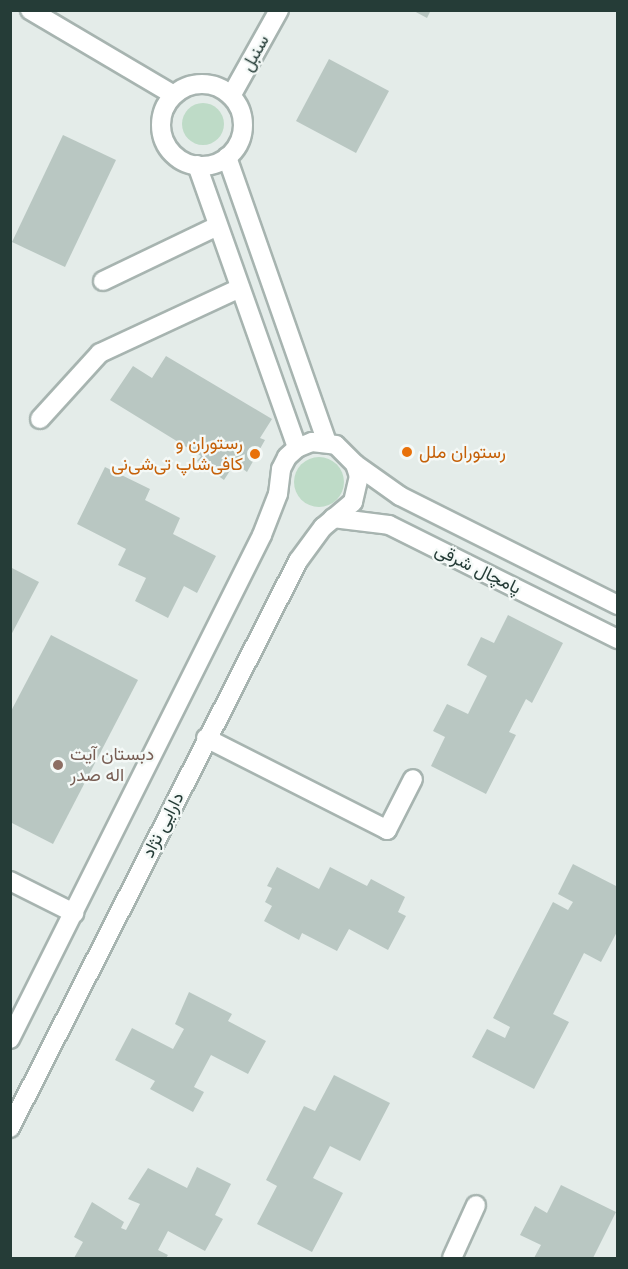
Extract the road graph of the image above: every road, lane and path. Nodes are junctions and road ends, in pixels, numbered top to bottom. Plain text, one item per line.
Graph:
1 (30, 10) edge
2 (279, 10) edge
3 (174, 95) junction
4 (231, 96) junction
5 (227, 157) junction
6 (196, 165) junction
7 (218, 226) junction
8 (103, 281) dead end
9 (240, 288) junction
10 (40, 419) dead end
11 (327, 442) junction
12 (297, 448) junction
13 (355, 464) junction
14 (328, 523) junction
15 (618, 605) edge
16 (618, 639) edge
17 (206, 738) junction
18 (413, 779) dead end
19 (10, 881) edge
20 (74, 913) junction
21 (10, 1039) edge
22 (10, 1128) edge
23 (476, 1205) dead end
24 (452, 1258) edge

1 - 3 street
2 - 4 street, سنبل
3 - 4 street
3 - 6 street
4 - 5 street
5 - 6 street
5 - 11 street
6 - 7 street
7 - 8 street
7 - 9 street
9 - 10 street
9 - 12 street
11 - 12 street
11 - 13 street, پامچال شرقی
12 - 20 street
13 - 14 street, دارایی نژاد
13 - 15 street, پامچال شرقی
14 - 16 street, پامچال شرقی
14 - 17 street, دارایی نژاد
17 - 18 street
17 - 22 street, دارایی نژاد
19 - 20 street
20 - 21 street
23 - 24 street

